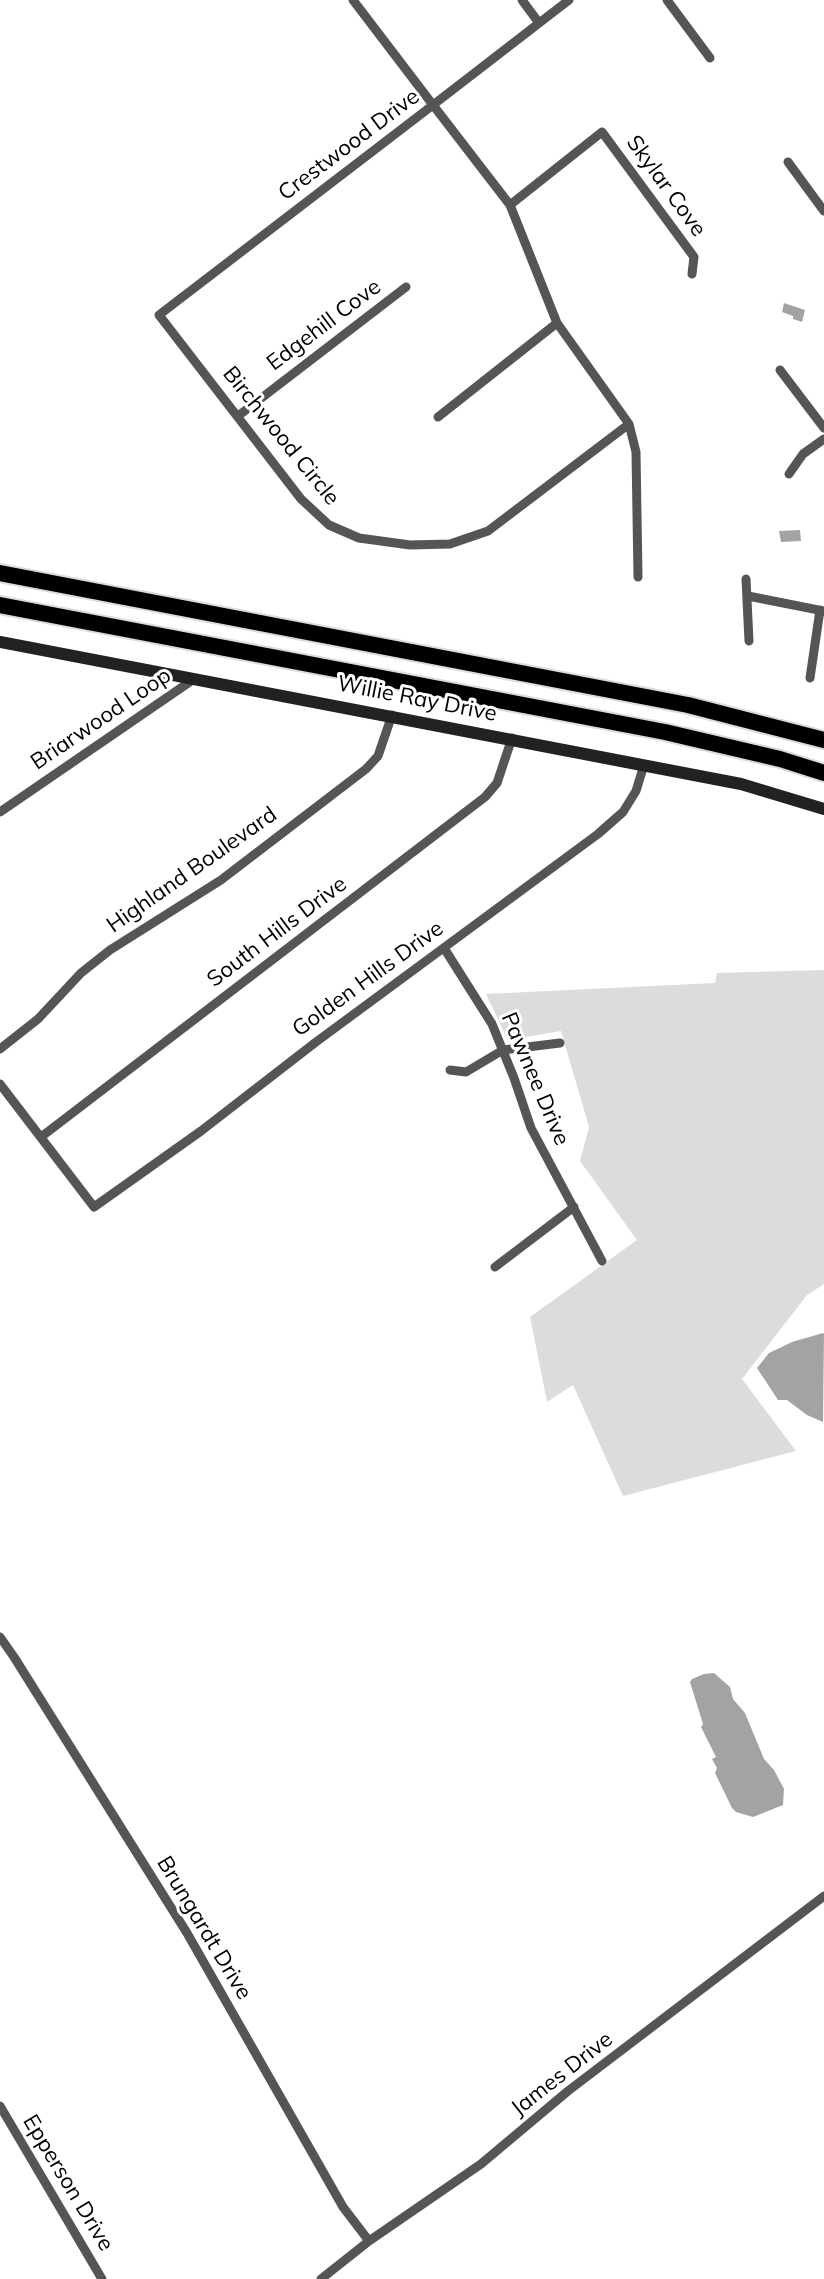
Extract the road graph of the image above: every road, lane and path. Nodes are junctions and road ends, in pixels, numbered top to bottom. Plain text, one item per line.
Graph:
1 (353, 0) edge
2 (522, 0) edge
3 (569, 0) edge
4 (667, 0) edge
5 (539, 23) junction
6 (710, 58) dead end
7 (433, 105) junction
8 (788, 162) dead end
9 (510, 205) junction
10 (824, 211) edge
11 (692, 274) dead end
12 (406, 287) dead end
13 (159, 315) joint
14 (557, 323) junction
15 (780, 370) dead end
16 (238, 416) junction
17 (438, 417) dead end
18 (629, 424) junction
19 (824, 428) edge
20 (824, 439) edge
21 (789, 474) dead end
22 (0, 573) edge
23 (638, 577) dead end
24 (746, 579) dead end
25 (748, 596) junction
26 (0, 604) edge
27 (822, 610) edge
28 (749, 641) dead end
29 (0, 642) edge
30 (810, 678) dead end
31 (194, 679) junction
32 (392, 715) junction
33 (512, 738) junction
34 (824, 740) edge
35 (645, 765) junction
36 (824, 773) edge
37 (824, 809) edge
38 (0, 812) edge
39 (444, 948) junction
40 (560, 1043) dead end
41 (0, 1049) edge
42 (503, 1050) junction
43 (450, 1071) dead end
44 (0, 1083) edge
45 (42, 1137) junction
46 (574, 1207) junction
47 (602, 1261) dead end
48 (495, 1267) dead end
49 (0, 1637) edge
50 (824, 1896) edge
51 (0, 2106) edge
52 (369, 2241) junction
53 (102, 2279) edge
54 (321, 2279) edge

1 - 7 street
2 - 5 street
3 - 5 street, Crestwood Drive
4 - 6 street
5 - 7 street, Crestwood Drive
7 - 9 street
7 - 13 street, Crestwood Drive
8 - 10 street
9 - 11 street, Skylar Cove
9 - 14 street
12 - 16 street, Edgehill Cove
13 - 16 street, Birchwood Circle
14 - 17 street
14 - 18 street
15 - 19 street
16 - 18 street, Birchwood Circle
18 - 23 street
20 - 21 street
22 - 34 highway
24 - 25 street
25 - 27 street
25 - 28 street
26 - 36 highway
27 - 30 street
29 - 31 street, Willie Ray Drive
31 - 32 street, Willie Ray Drive
31 - 38 street, Briarwood Loop
32 - 33 street, Willie Ray Drive
32 - 41 street, Highland Boulevard
33 - 35 street, Willie Ray Drive
33 - 45 street, South Hills Drive
35 - 37 street, Willie Ray Drive
35 - 39 street, Golden Hills Drive
39 - 42 street, Pawnee Drive
39 - 45 street, Golden Hills Drive
40 - 42 street
42 - 43 street
42 - 46 street, Pawnee Drive
44 - 45 street
46 - 47 street, Pawnee Drive
46 - 48 street
49 - 52 street, Brungardt Drive
50 - 52 street, James Drive
51 - 53 street, Epperson Drive
52 - 54 street, James Drive

